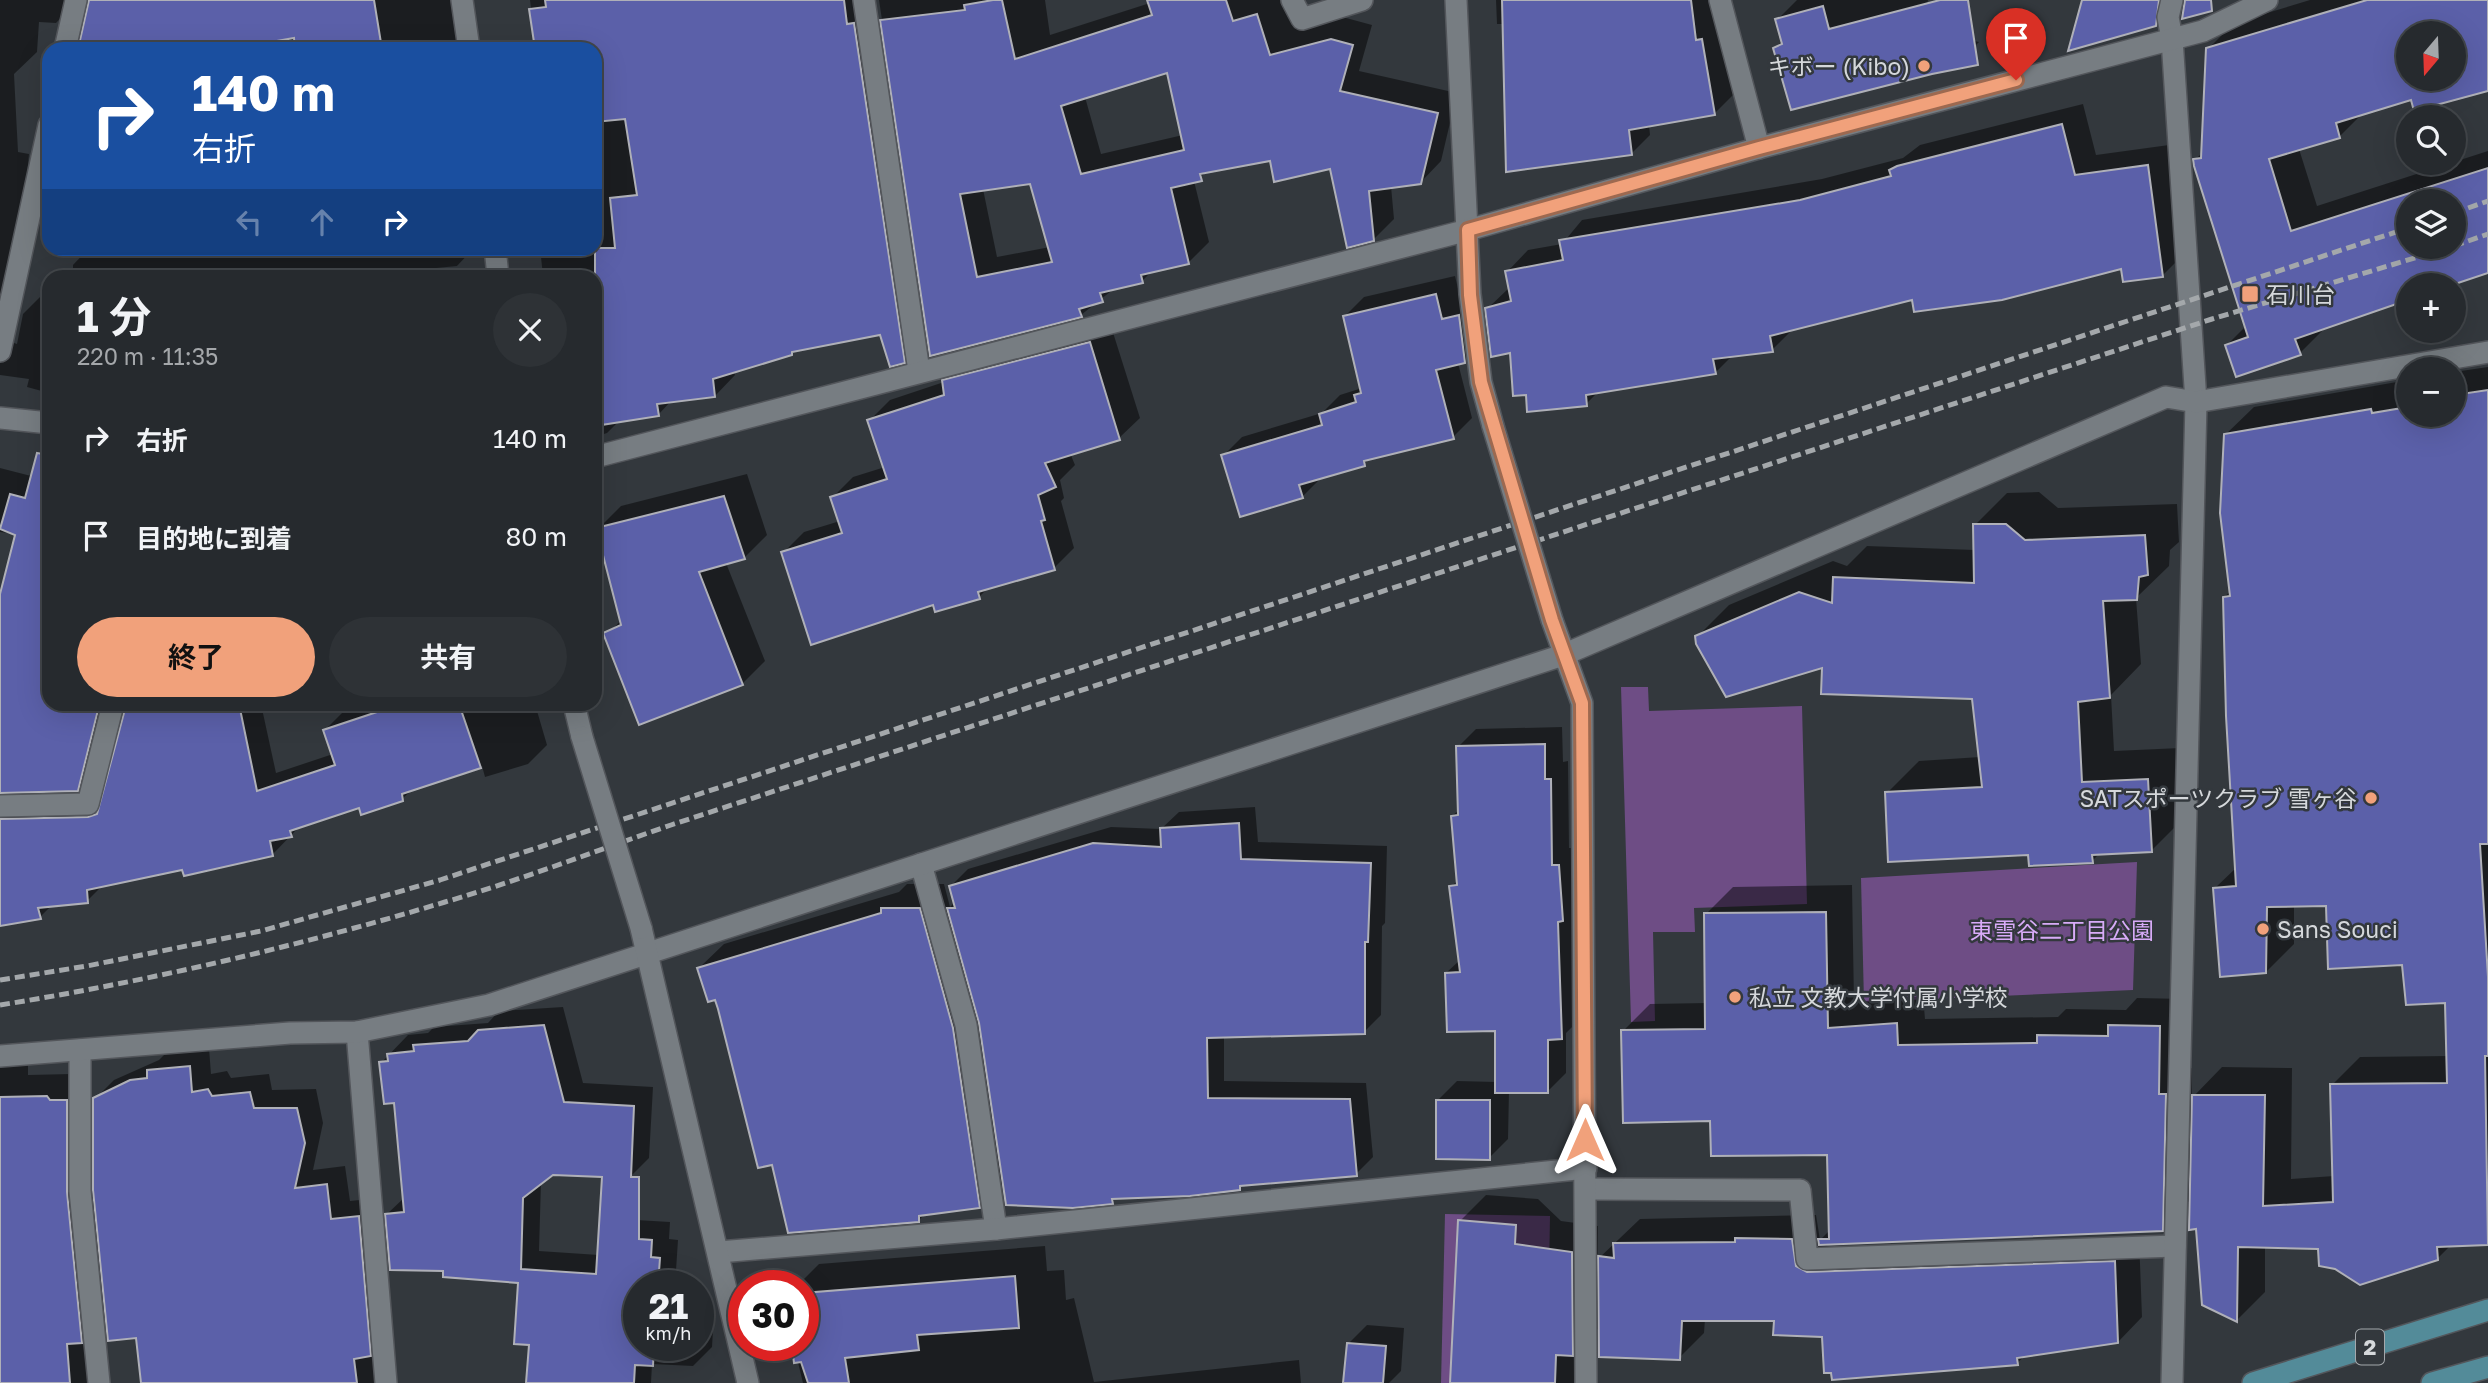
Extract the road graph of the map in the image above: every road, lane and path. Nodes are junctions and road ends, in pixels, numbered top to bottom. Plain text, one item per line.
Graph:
1 (75, 0) edge
2 (462, 0) edge
3 (864, 0) edge
4 (1292, 0) edge
5 (1362, 0) edge
6 (1456, 0) edge
7 (1720, 0) edge
8 (2172, 0) edge
9 (2267, 0) edge
10 (2172, 39) junction
11 (66, 42) edge
12 (468, 42) edge
13 (1759, 148) junction
14 (42, 174) edge
15 (1468, 230) junction
16 (0, 351) edge
17 (2488, 352) edge
18 (919, 371) junction
19 (2196, 402) junction
20 (0, 418) edge
21 (42, 422) edge
22 (602, 455) edge
23 (1563, 655) junction
24 (111, 711) edge
25 (576, 711) edge
26 (0, 806) edge
27 (921, 864) junction
28 (649, 952) junction
29 (357, 1031) junction
30 (80, 1050) junction
31 (0, 1056) edge
32 (1586, 1178) junction
33 (996, 1228) junction
34 (2175, 1246) junction
35 (719, 1252) junction
36 (2488, 1310) edge
37 (2488, 1367) edge
38 (2442, 1382) edge
39 (99, 1383) edge
40 (386, 1383) edge
41 (748, 1383) edge
42 (1586, 1383) edge
43 (2172, 1383) edge
44 (2253, 1383) edge

1 - 11 street
2 - 12 street
3 - 18 street
4 - 5 street
6 - 15 street
7 - 13 street
8 - 10 street
9 - 10 street
10 - 13 street
10 - 19 street
13 - 15 street
14 - 16 street
15 - 18 street
15 - 23 street, bridge
17 - 19 street
18 - 22 street
19 - 23 street
19 - 34 street
20 - 21 street
23 - 27 street
23 - 32 street
24 - 26 street
25 - 28 street, bridge
27 - 28 street
27 - 33 street
28 - 29 street
28 - 35 street
29 - 30 street
29 - 40 street
30 - 31 street
30 - 39 street
32 - 33 street
32 - 34 street
32 - 42 street
33 - 35 street
34 - 43 street
35 - 41 street
36 - 44 main road, 2
37 - 38 main road

